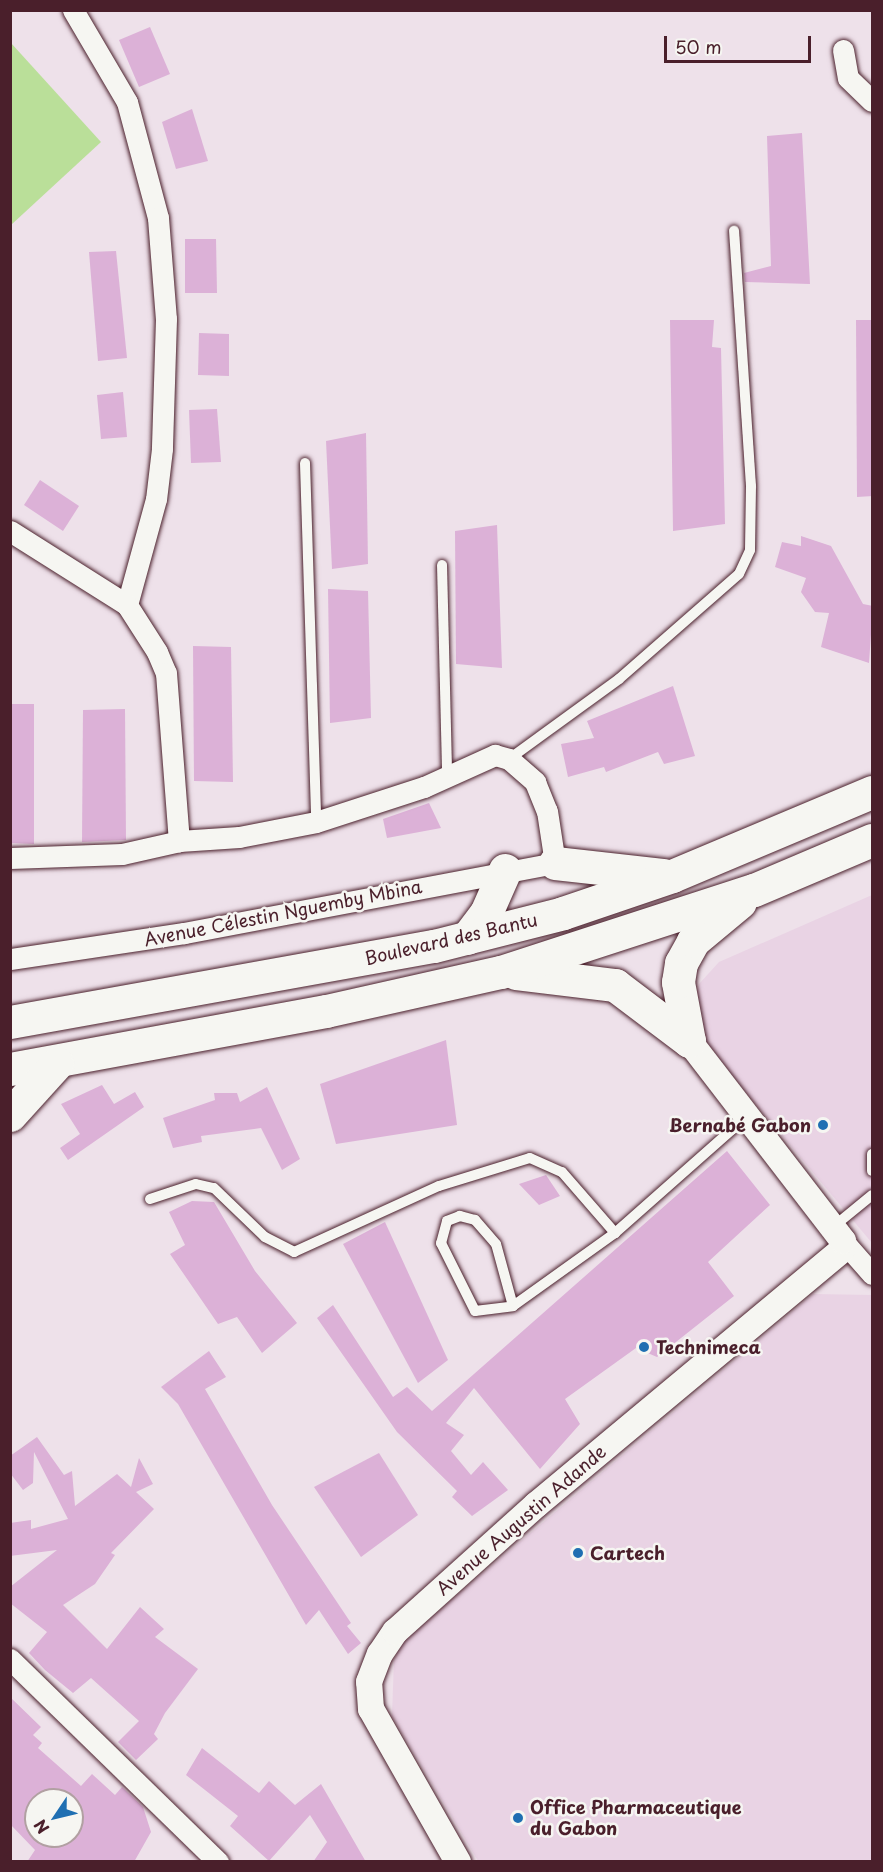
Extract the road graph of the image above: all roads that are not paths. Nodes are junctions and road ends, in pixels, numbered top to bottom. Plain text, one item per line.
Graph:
1 (73, 10) edge
2 (843, 50) dead end
3 (873, 101) edge
4 (734, 231) dead end
5 (305, 463) dead end
6 (10, 531) edge
7 (442, 564) dead end
8 (127, 605) junction
9 (509, 759) junction
10 (447, 778) junction
11 (873, 792) edge
12 (316, 822) junction
13 (873, 840) edge
14 (179, 841) junction
15 (10, 858) edge
16 (555, 863) junction
17 (505, 870) junction
18 (672, 876) junction
19 (754, 890) junction
20 (467, 938) junction
21 (10, 959) edge
22 (501, 972) junction
23 (10, 1022) edge
24 (689, 1041) junction
25 (57, 1063) junction
26 (10, 1069) edge
27 (10, 1115) edge
28 (745, 1118) junction
29 (873, 1154) edge
30 (873, 1171) edge
31 (873, 1195) edge
32 (150, 1199) dead end
33 (615, 1233) junction
34 (838, 1234) junction
35 (873, 1274) edge
36 (513, 1306) junction
37 (10, 1659) edge
38 (218, 1862) edge
39 (458, 1862) edge

1 - 8 street
2 - 3 street
4 - 9 lane
5 - 12 lane
6 - 8 street
7 - 10 lane
8 - 14 street
9 - 10 street
9 - 16 street
10 - 12 street
11 - 18 highway, Boulevard des Bantu
12 - 14 street
13 - 19 highway
14 - 15 street
16 - 17 street, Avenue Célestin Nguemby Mbina
16 - 18 highway
17 - 20 highway
17 - 21 street, Avenue Célestin Nguemby Mbina
18 - 20 highway, Boulevard des Bantu
19 - 22 highway
19 - 24 highway
20 - 23 highway, Boulevard des Bantu
22 - 24 highway
22 - 25 highway
24 - 28 street
25 - 26 highway
25 - 27 highway
28 - 33 lane
28 - 34 street
29 - 30 lane
31 - 34 lane
32 - 33 lane
33 - 36 lane
34 - 35 street
34 - 39 street, Avenue Augustin Adande
36 - 36 lane
37 - 38 street

